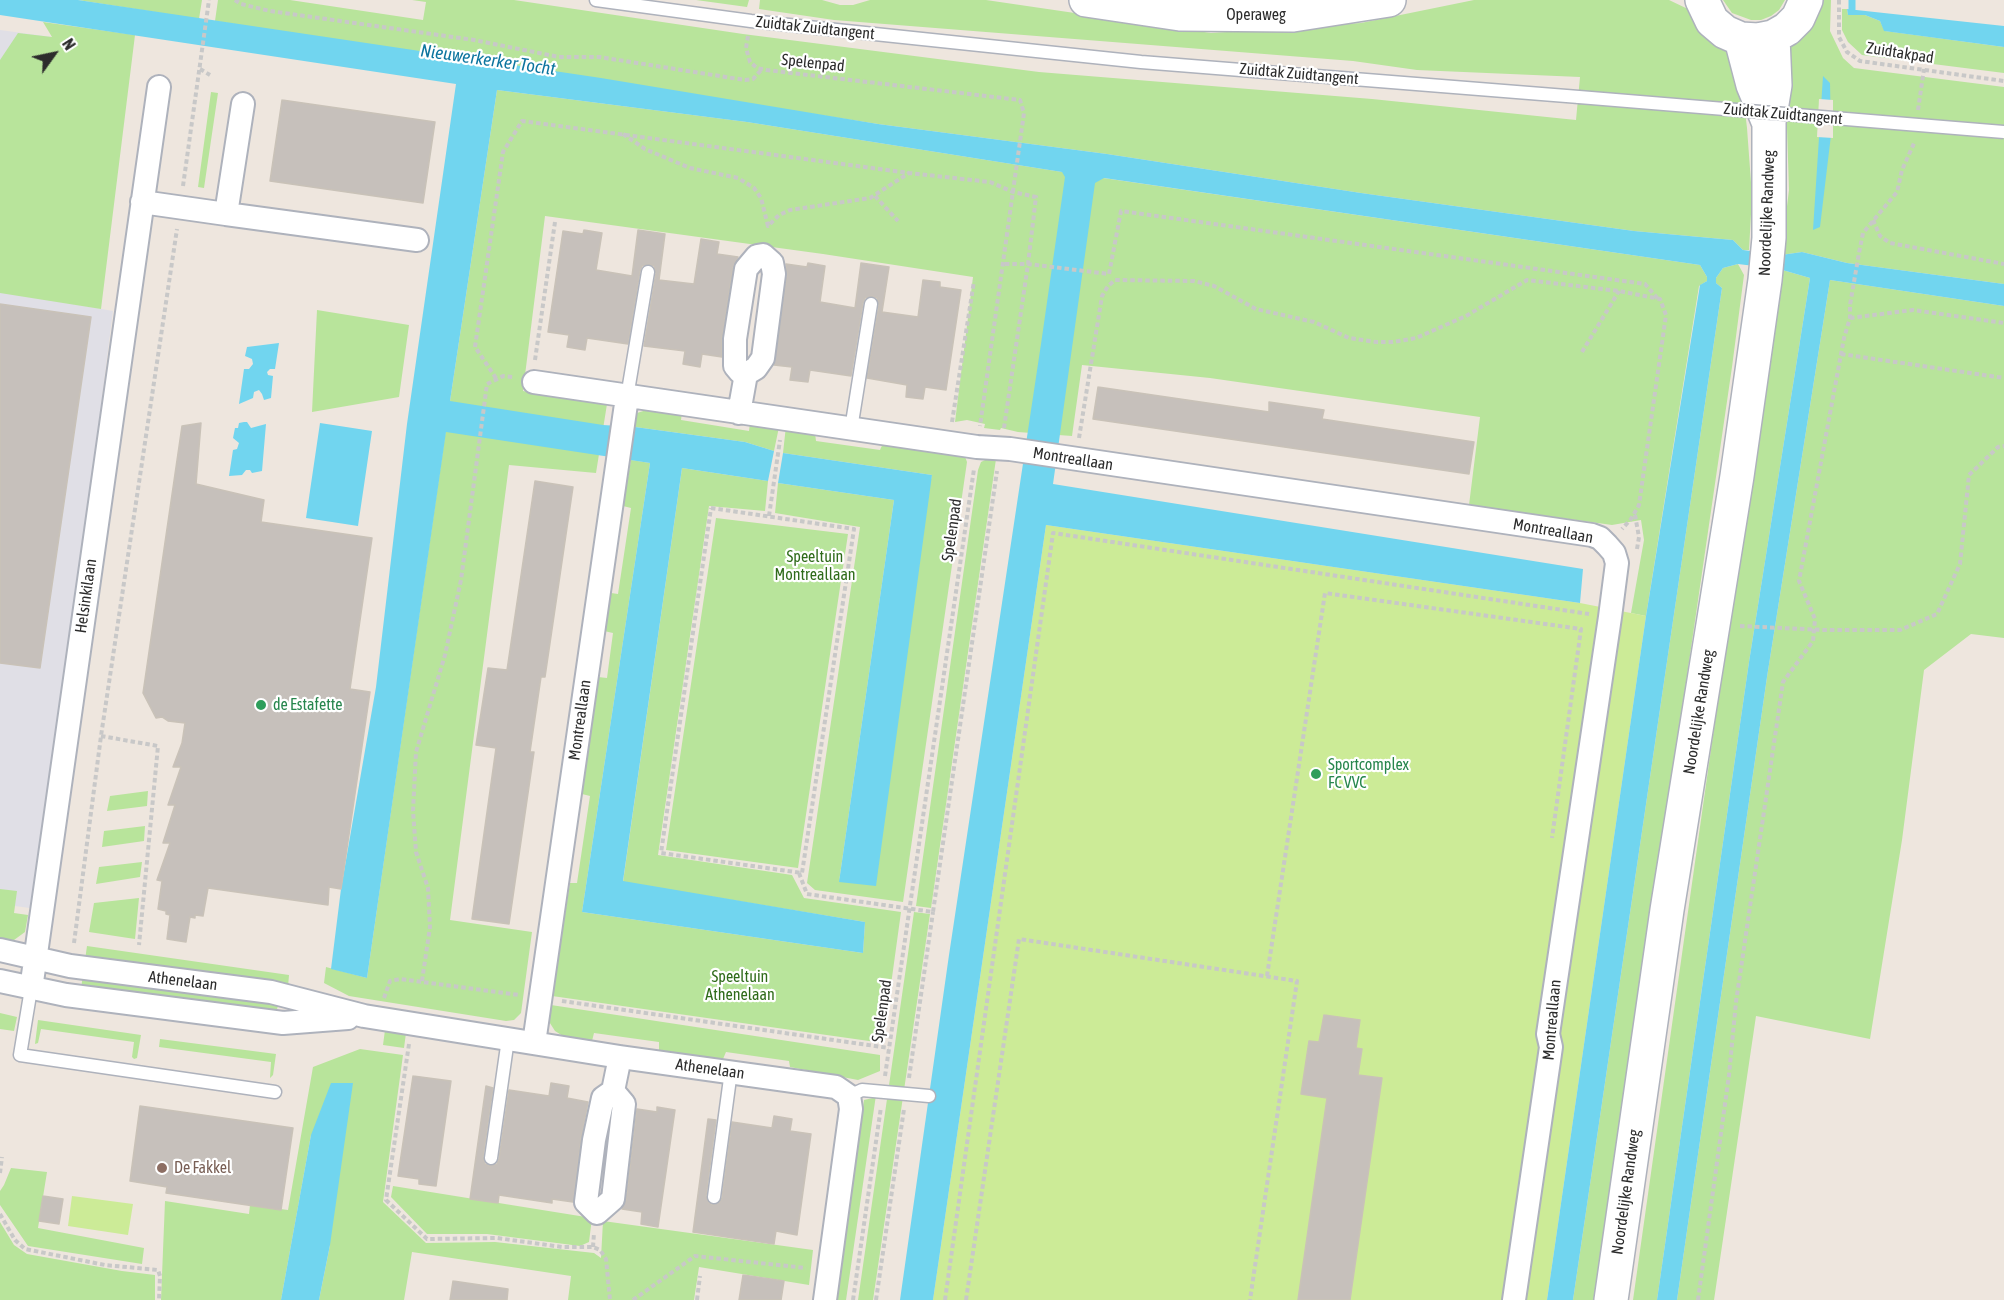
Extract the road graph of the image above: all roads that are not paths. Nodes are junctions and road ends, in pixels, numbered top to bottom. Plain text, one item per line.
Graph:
1 (596, 0) edge
2 (1086, 0) edge
3 (1389, 0) edge
4 (1702, 0) edge
5 (1806, 0) edge
6 (1293, 7) edge
7 (1773, 37) junction
8 (1741, 39) junction
9 (159, 87) dead end
10 (243, 104) dead end
11 (1769, 122) junction
12 (2004, 132) edge
13 (142, 202) junction
14 (226, 214) junction
15 (417, 240) dead end
16 (648, 272) dead end
17 (871, 304) dead end
18 (746, 374) dead end
19 (534, 375) road end
20 (627, 397) junction
21 (739, 413) junction
22 (850, 429) junction
23 (0, 950) edge
24 (35, 959) junction
25 (0, 981) edge
26 (31, 989) junction
27 (364, 1016) junction
28 (508, 1039) junction
29 (534, 1043) junction
30 (620, 1057) junction
31 (732, 1071) junction
32 (613, 1091) dead end
33 (275, 1092) dead end
34 (849, 1096) junction
35 (929, 1096) dead end
36 (491, 1158) dead end
37 (714, 1197) dead end
38 (825, 1300) edge
39 (1514, 1300) edge
40 (1611, 1300) edge

1 - 12 lane, Zuidtak Zuidtangent, bridge
2 - 6 main road, Operaweg
3 - 6 main road, Operaweg
4 - 8 main road
5 - 7 main road
7 - 8 main road
7 - 11 main road, Noordelijke Randweg
8 - 11 main road, Noordelijke Randweg
9 - 13 street, Helsinkilaan
10 - 14 street
11 - 40 main road, Noordelijke Randweg
13 - 14 street
13 - 24 street, Helsinkilaan
14 - 15 street
16 - 20 lane
17 - 22 lane
18 - 21 street
19 - 20 street, Montreallaan
20 - 21 street, Montreallaan
20 - 29 street, Montreallaan
21 - 22 street, Montreallaan
22 - 39 street, Montreallaan
23 - 24 street, Athenelaan
24 - 26 street, Helsinkilaan
24 - 27 street, Athenelaan
25 - 26 street, Athenelaan
26 - 27 street, Athenelaan
26 - 33 lane
27 - 28 street, Athenelaan
28 - 29 street, Athenelaan
28 - 36 lane
29 - 30 street, Athenelaan
30 - 31 street, Athenelaan
30 - 32 street
31 - 34 street, Athenelaan
31 - 37 lane
34 - 35 lane
34 - 38 street

